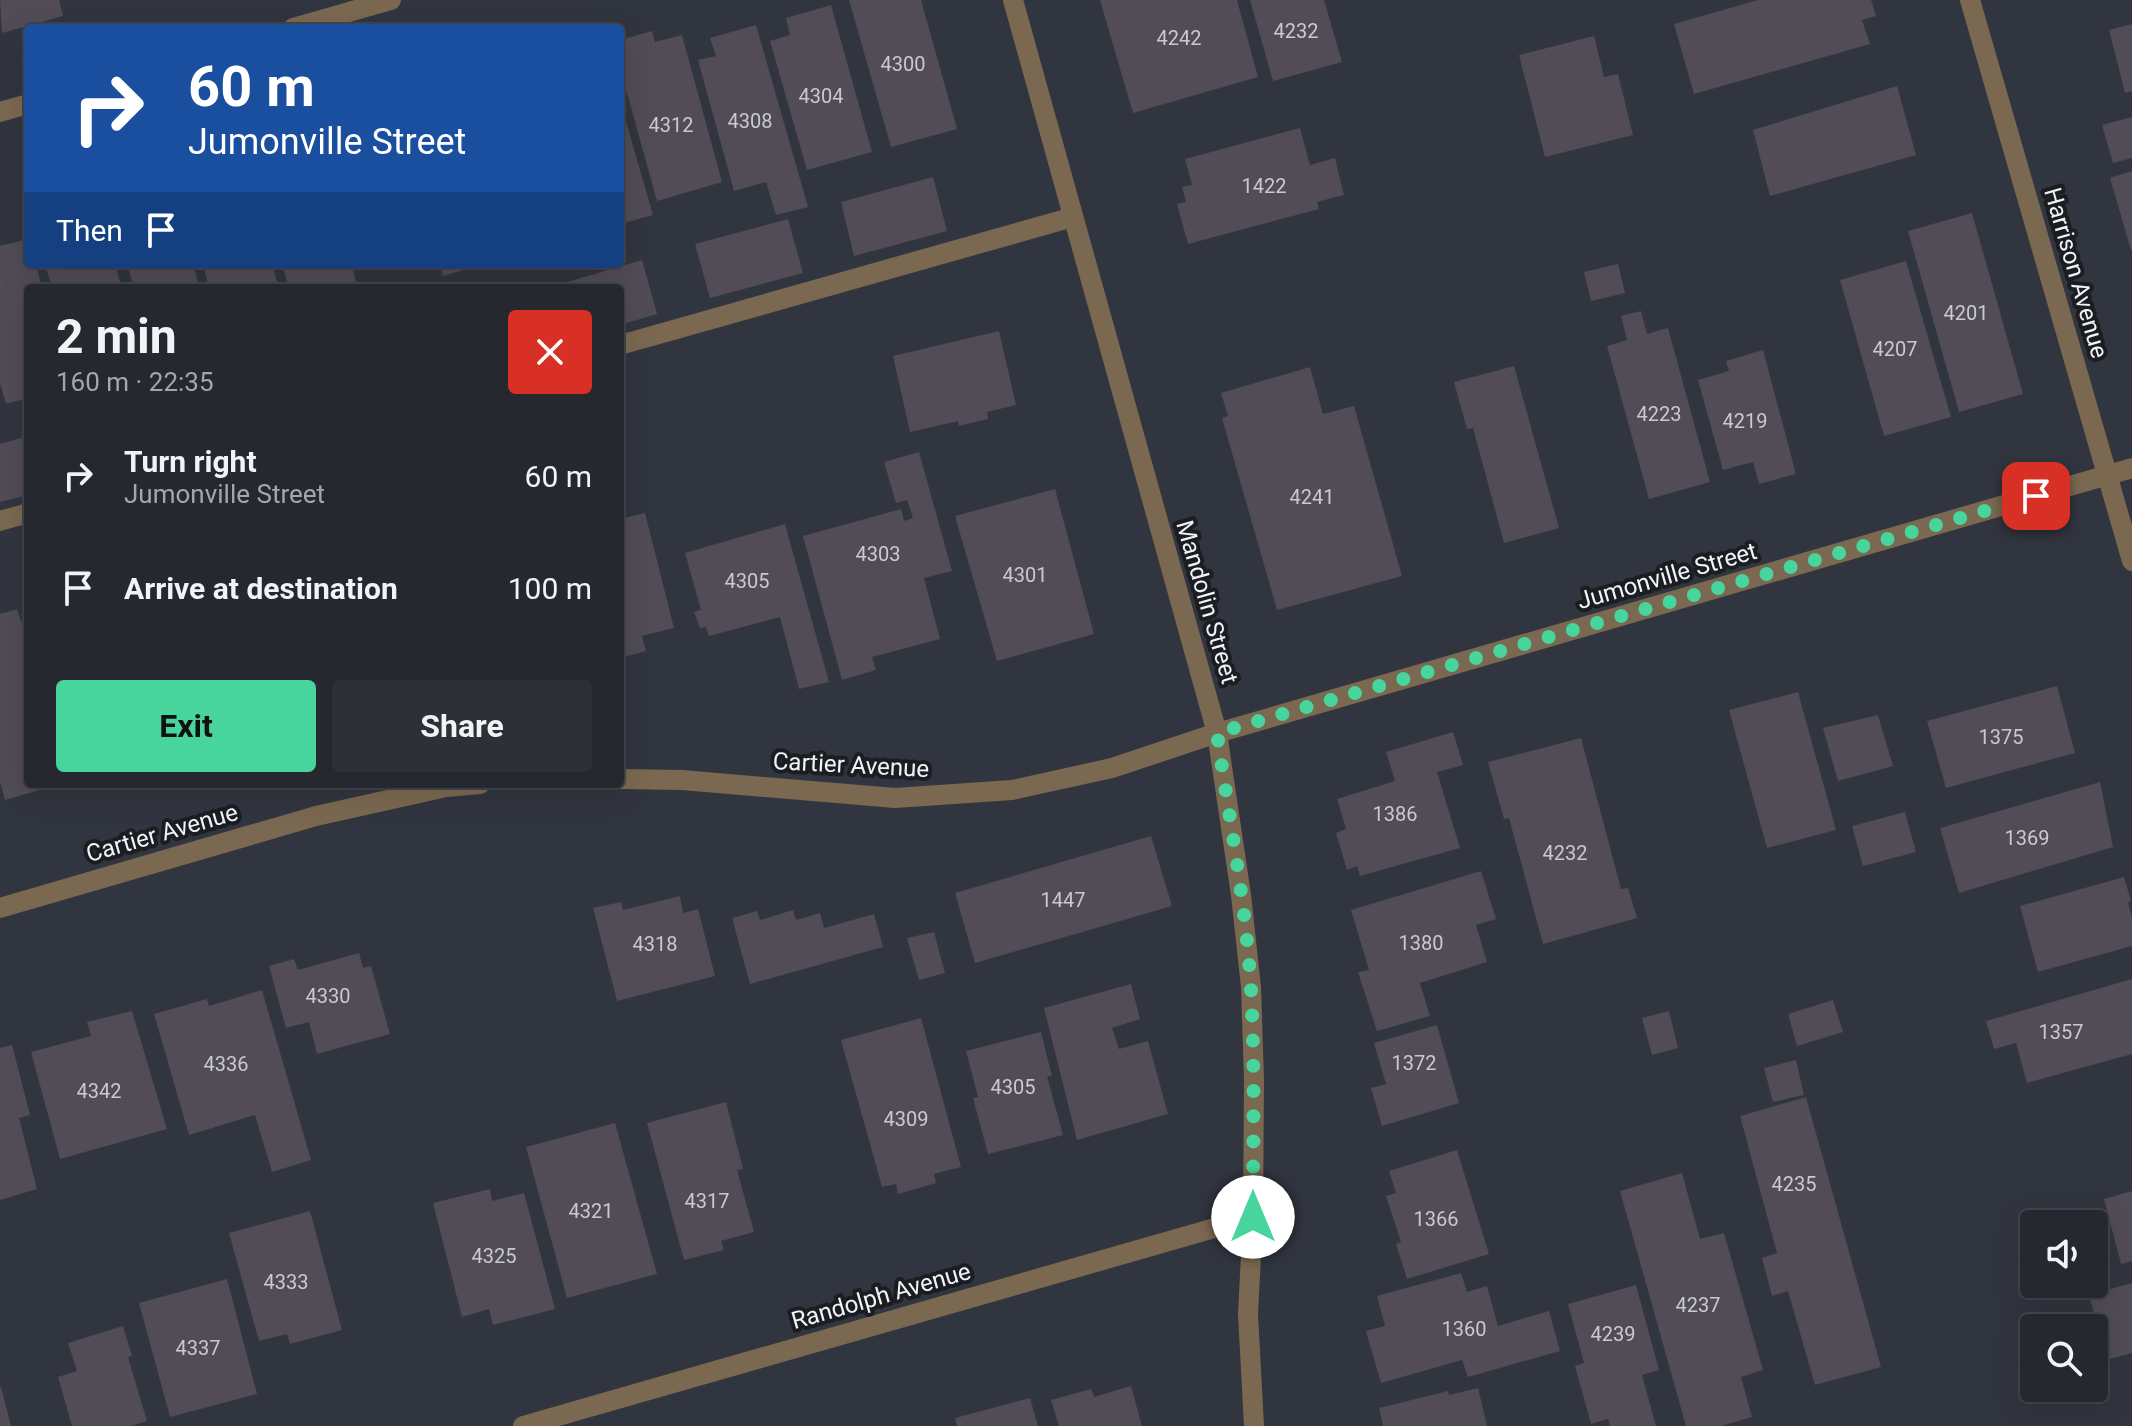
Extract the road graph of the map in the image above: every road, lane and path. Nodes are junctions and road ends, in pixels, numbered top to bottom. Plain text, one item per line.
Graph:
1 (391, 0) edge
2 (1013, 0) edge
3 (1970, 0) edge
4 (307, 24) edge
5 (24, 105) edge
6 (0, 112) edge
7 (1073, 217) junction
8 (624, 344) edge
9 (2132, 468) edge
10 (2107, 476) junction
11 (24, 514) edge
12 (0, 521) edge
13 (2132, 561) edge
14 (1217, 733) junction
15 (624, 779) edge
16 (442, 788) edge
17 (0, 908) edge
18 (1253, 1217) junction
19 (523, 1426) edge
20 (1254, 1426) edge

1 - 4 street
2 - 7 street, Mandolin Street
3 - 10 street, Harrison Avenue
5 - 6 street
7 - 8 street
7 - 14 street, Mandolin Street
9 - 10 street, Jumonville Street
10 - 13 street, Harrison Avenue
10 - 14 street, Jumonville Street
11 - 12 street
14 - 15 street, Cartier Avenue
14 - 18 street, Mandolin Street
16 - 17 street, Cartier Avenue
18 - 19 street, Randolph Avenue
18 - 20 street, Mandolin Street

